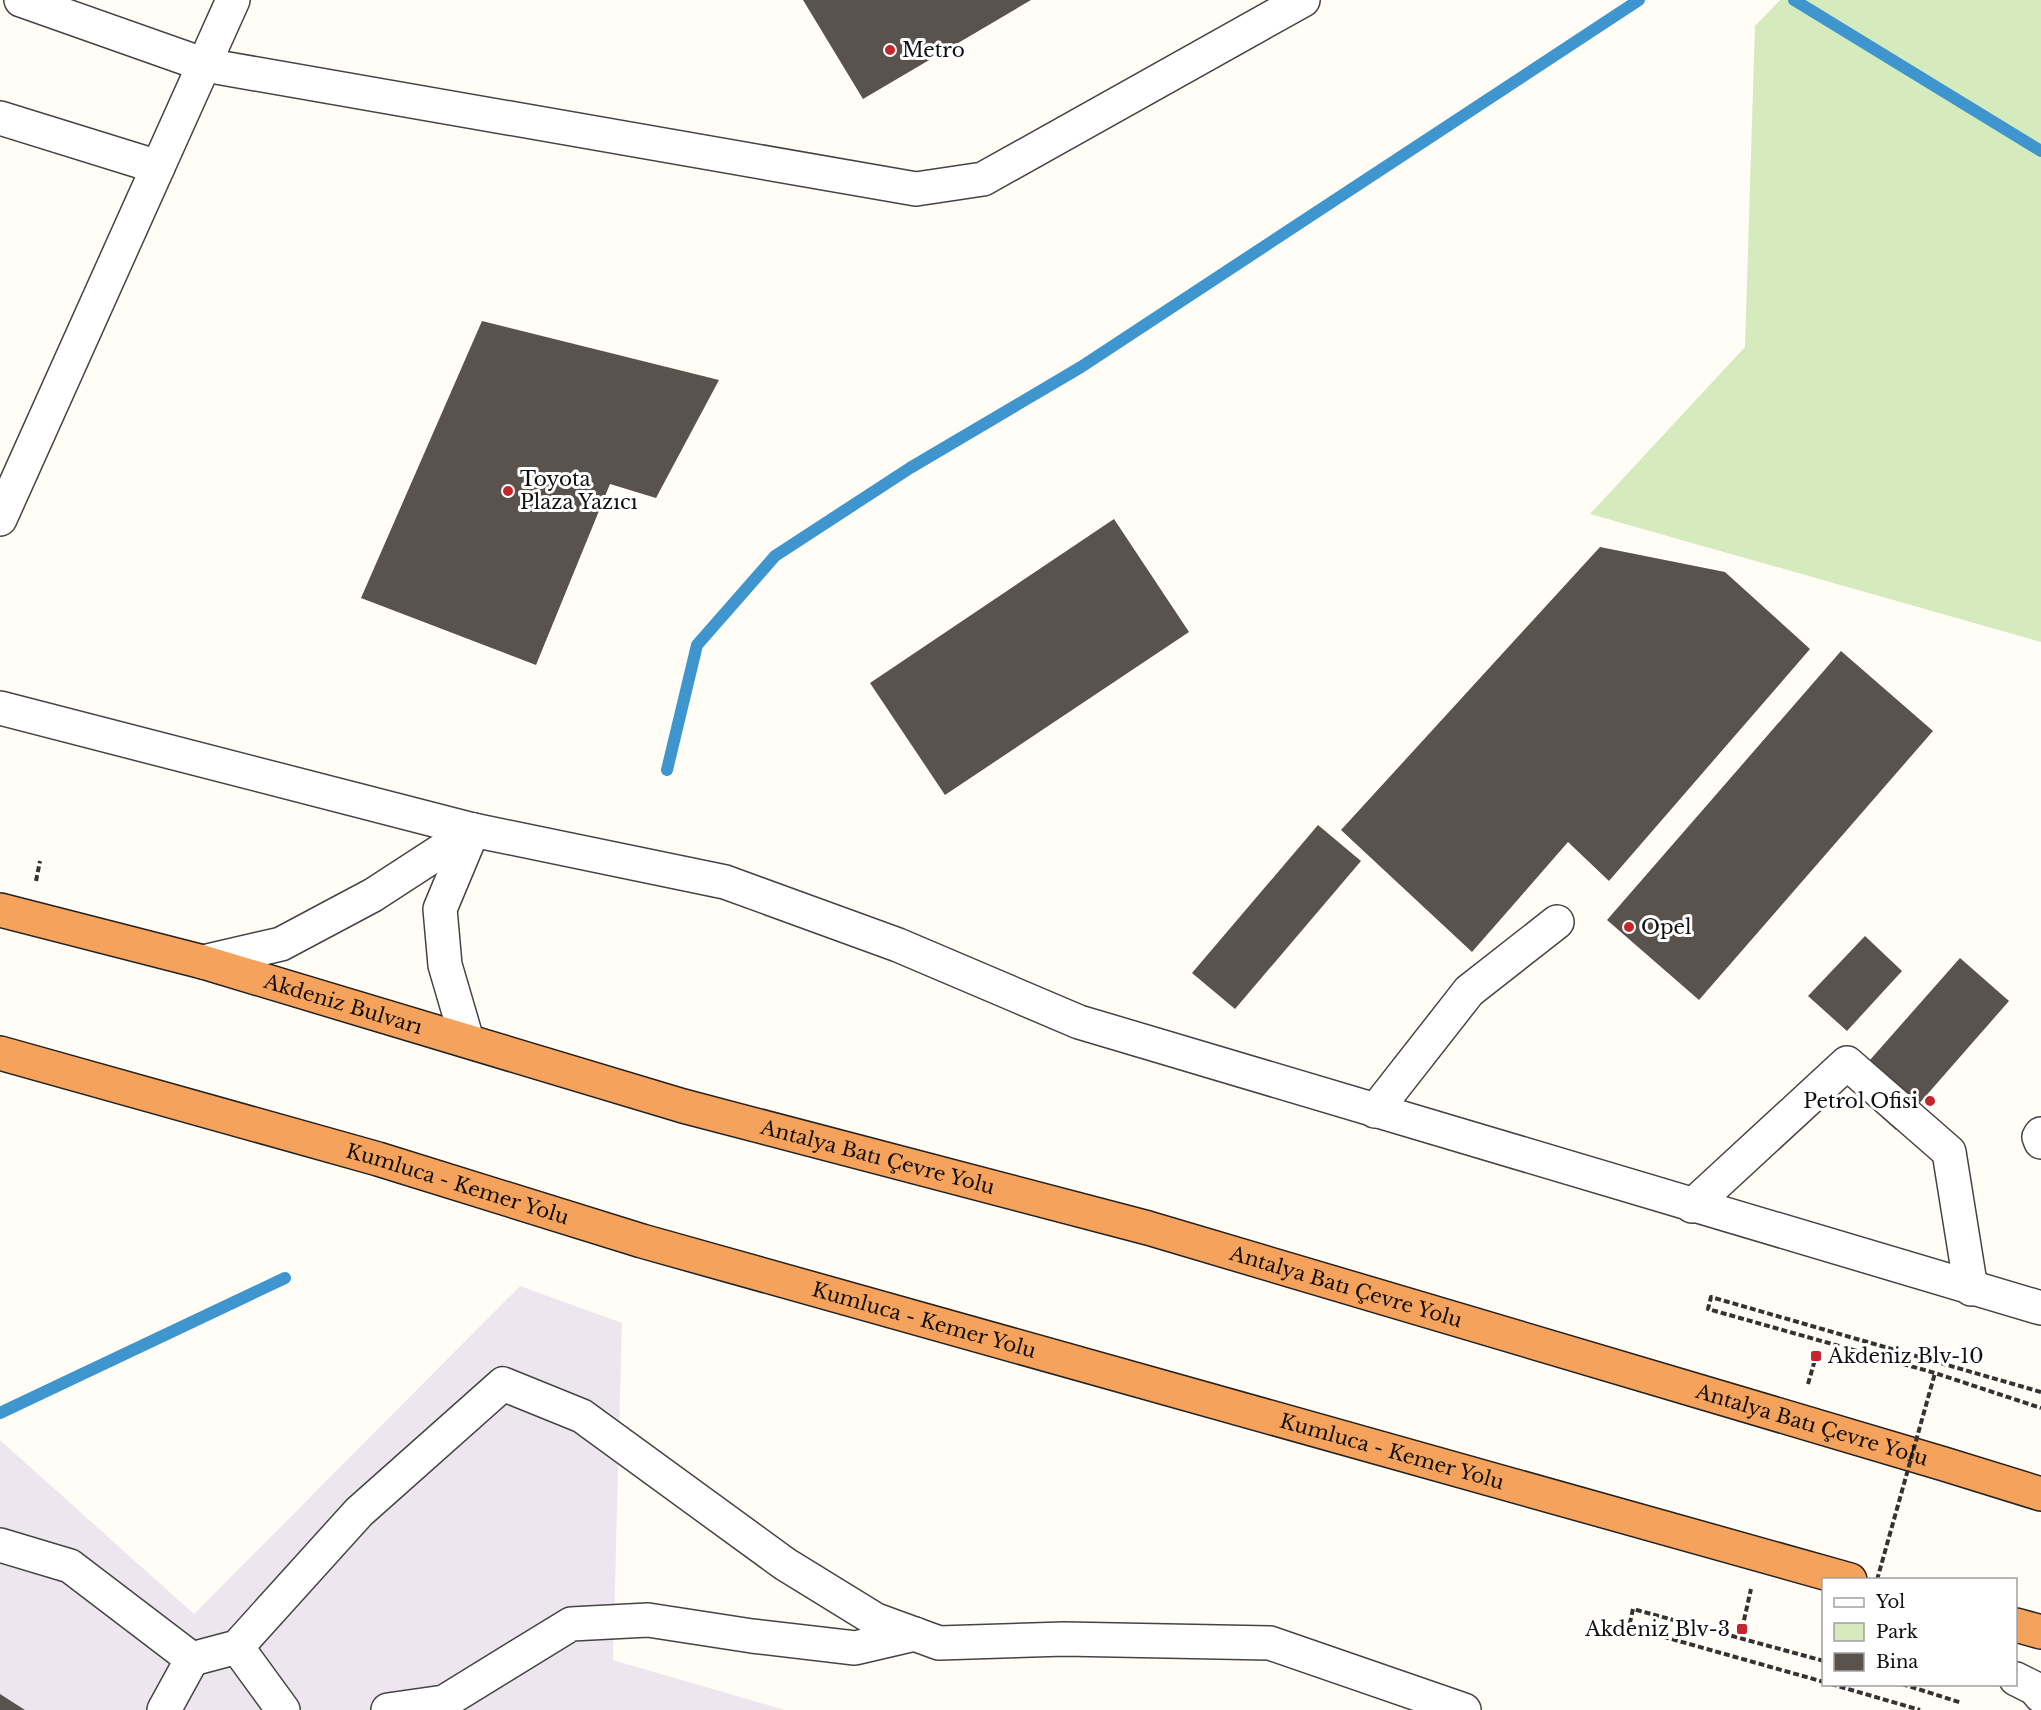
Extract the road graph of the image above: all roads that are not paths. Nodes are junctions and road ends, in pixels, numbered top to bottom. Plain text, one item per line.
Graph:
1 (21, 0) edge
2 (233, 0) edge
3 (1303, 0) edge
4 (205, 65) junction
5 (0, 118) edge
6 (158, 167) junction
7 (0, 519) edge
8 (0, 708) edge
9 (473, 830) junction
10 (0, 910) edge
11 (1557, 922) dead end
12 (203, 963) junction
13 (467, 1040) junction
14 (0, 1053) edge
15 (683, 1106) joint
16 (1375, 1111) junction
17 (2041, 1134) edge
18 (2041, 1142) edge
19 (1692, 1206) junction
20 (1971, 1289) junction
21 (2041, 1308) edge
22 (2041, 1492) edge
23 (0, 1545) edge
24 (1777, 1559) junction
25 (1843, 1578) edge
26 (1822, 1581) edge
27 (915, 1634) junction
28 (237, 1647) junction
29 (192, 1659) junction
30 (2017, 1680) edge
31 (2041, 1696) edge
32 (164, 1710) edge
33 (283, 1710) edge
34 (388, 1710) edge
35 (1464, 1710) edge

1 - 4 street
2 - 4 street
3 - 4 street
4 - 6 street
5 - 6 street
6 - 7 street
8 - 9 street
9 - 12 street
9 - 13 street
9 - 16 street
10 - 12 highway, Akdeniz Bulvarı
11 - 16 street
12 - 13 highway, Akdeniz Bulvarı
13 - 15 highway, Akdeniz Bulvarı
14 - 24 highway, Kumluca - Kemer Yolu
15 - 22 highway, Antalya Batı Çevre Yolu
16 - 19 street
17 - 18 street
19 - 20 street
19 - 20 street
20 - 21 street
23 - 29 street
24 - 25 highway, Kumluca - Kemer Yolu
24 - 26 street
27 - 28 street
27 - 34 street
27 - 35 street
28 - 29 street
28 - 33 street
29 - 32 street
30 - 31 street

